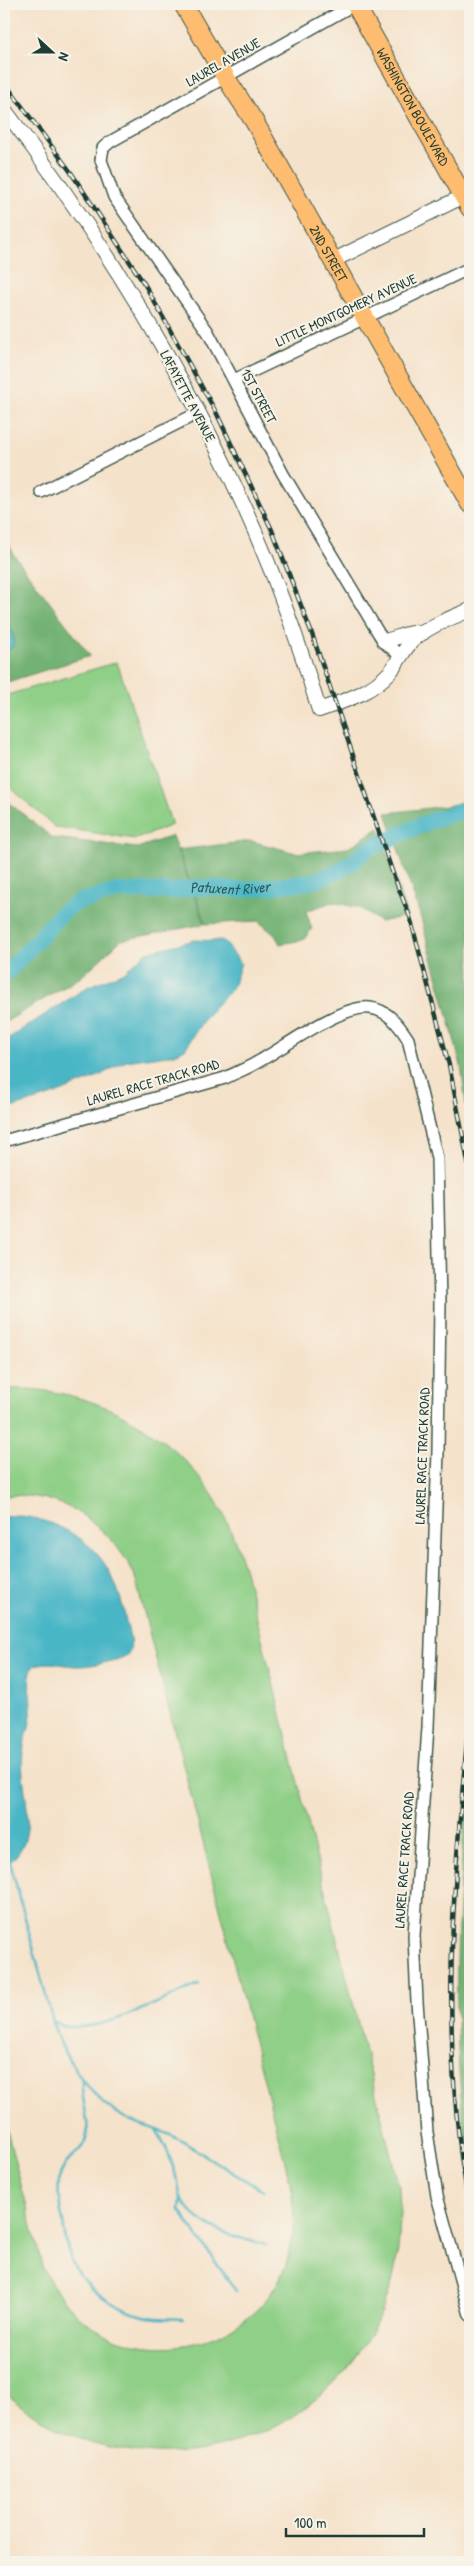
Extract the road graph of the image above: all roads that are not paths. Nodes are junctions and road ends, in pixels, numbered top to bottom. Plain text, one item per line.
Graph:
1 (183, 4) edge
2 (355, 4) edge
3 (226, 78) junction
4 (4, 109) edge
5 (105, 146) joint
6 (468, 199) edge
7 (334, 260) junction
8 (470, 268) edge
9 (366, 317) junction
10 (234, 380) junction
11 (198, 413) junction
12 (41, 492) dead end
13 (470, 504) edge
14 (470, 610) edge
15 (424, 633) junction
16 (384, 641) junction
17 (401, 656) junction
18 (4, 1141) edge
19 (470, 2315) edge

1 - 3 main road, 2ND STREET
2 - 3 street, LAUREL AVENUE
2 - 6 main road, WASHINGTON BOULEVARD
3 - 5 street, LAUREL AVENUE
3 - 7 main road, 2ND STREET
4 - 11 street, LAFAYETTE AVENUE
5 - 10 street, 1ST STREET
6 - 7 street
7 - 9 main road, 2ND STREET
8 - 9 street, LITTLE MONTGOMERY AVENUE
9 - 10 street, LITTLE MONTGOMERY AVENUE
9 - 13 main road, 2ND STREET
10 - 16 street, 1ST STREET
11 - 12 street
11 - 17 street, LAFAYETTE AVENUE
14 - 15 street
15 - 16 street
15 - 17 street
16 - 17 street, 1ST STREET
18 - 19 street, LAUREL RACE TRACK ROAD

